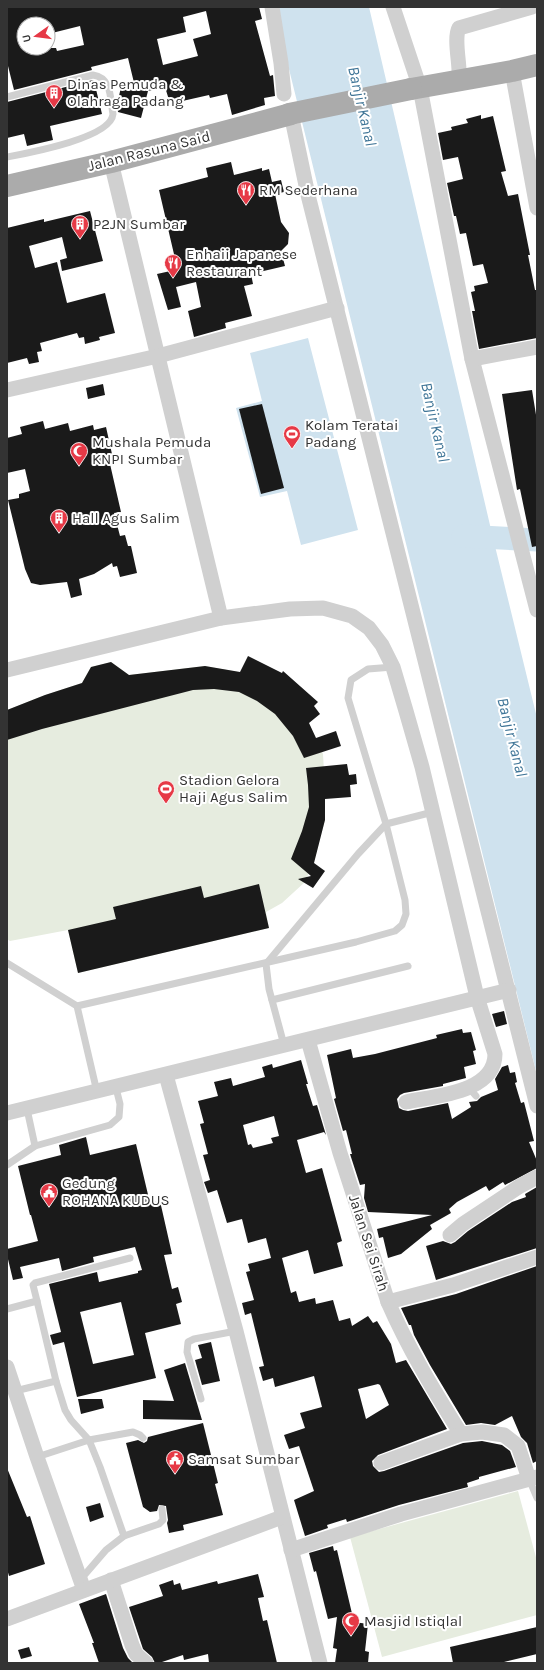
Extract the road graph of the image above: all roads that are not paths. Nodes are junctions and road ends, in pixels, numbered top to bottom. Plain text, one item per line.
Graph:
1 (272, 7) edge
2 (393, 7) edge
3 (532, 7) edge
4 (537, 65) edge
5 (512, 71) junction
6 (460, 76) junction
7 (415, 88) junction
8 (7, 97) edge
9 (288, 107) junction
10 (7, 158) edge
11 (111, 162) junction
12 (7, 186) edge
13 (537, 208) edge
14 (337, 308) junction
15 (537, 347) edge
16 (158, 356) junction
17 (472, 360) junction
18 (7, 390) edge
19 (537, 610) edge
20 (221, 618) junction
21 (393, 667) junction
22 (7, 670) edge
23 (433, 812) junction
24 (386, 824) junction
25 (7, 963) edge
26 (266, 964) junction
27 (408, 966) dead end
28 (509, 990) junction
29 (477, 997) junction
30 (272, 1000) junction
31 (77, 1006) junction
32 (308, 1040) junction
33 (284, 1045) junction
34 (166, 1075) junction
35 (116, 1088) junction
36 (97, 1092) junction
37 (406, 1102) dead end
38 (537, 1106) edge
39 (27, 1109) junction
40 (7, 1113) edge
41 (36, 1146) junction
42 (7, 1165) edge
43 (537, 1177) edge
44 (450, 1235) dead end
45 (537, 1256) edge
46 (130, 1258) dead end
47 (37, 1302) junction
48 (388, 1302) junction
49 (7, 1309) edge
50 (236, 1331) junction
51 (7, 1367) edge
52 (56, 1381) junction
53 (15, 1391) junction
54 (200, 1399) dead end
55 (460, 1434) junction
56 (143, 1438) dead end
57 (89, 1440) junction
58 (37, 1457) junction
59 (381, 1463) dead end
60 (533, 1478) edge
61 (537, 1498) edge
62 (162, 1509) dead end
63 (282, 1517) junction
64 (124, 1536) junction
65 (291, 1550) junction
66 (111, 1580) junction
67 (82, 1584) junction
68 (7, 1619) edge
69 (146, 1663) edge
70 (320, 1663) edge

1 - 9 street
2 - 7 street
3 - 6 street
4 - 5 main road, Jalan Rasuna Said
5 - 6 main road, Jalan Rasuna Said
5 - 13 street
6 - 7 main road, Jalan Rasuna Said
7 - 9 main road, Jalan Rasuna Said, bridge
7 - 17 street
8 - 10 lane
9 - 11 main road, Jalan Rasuna Said
9 - 14 street
11 - 12 main road, Jalan Rasuna Said
11 - 16 street
14 - 16 street
14 - 28 street
15 - 17 street
16 - 18 street
16 - 20 street
17 - 19 street
20 - 21 street
20 - 22 street
21 - 23 street
21 - 24 lane
23 - 24 lane
23 - 29 street
24 - 26 lane
24 - 26 lane
25 - 31 lane
26 - 30 lane
26 - 31 lane
27 - 30 lane
28 - 29 street
28 - 38 street
29 - 32 street
29 - 37 street
30 - 33 lane
31 - 36 lane
32 - 33 street
32 - 48 street, Jalan Sei Sirah
33 - 34 street
34 - 35 street
34 - 50 street
35 - 36 street
35 - 41 lane
36 - 39 street
39 - 40 street
39 - 41 lane
41 - 42 lane
43 - 44 street
45 - 48 street
46 - 47 lane
47 - 49 lane
47 - 52 lane
48 - 55 street, Jalan Sei Sirah
50 - 54 lane
50 - 63 street
51 - 53 street
52 - 53 lane
52 - 57 lane
53 - 58 street
55 - 59 street
55 - 60 street
56 - 57 lane
57 - 58 lane
57 - 64 lane
58 - 67 street
60 - 61 lane
60 - 65 street
62 - 64 lane
63 - 65 street
63 - 66 street
64 - 67 lane
65 - 70 street
66 - 67 street
66 - 69 street
67 - 68 street

